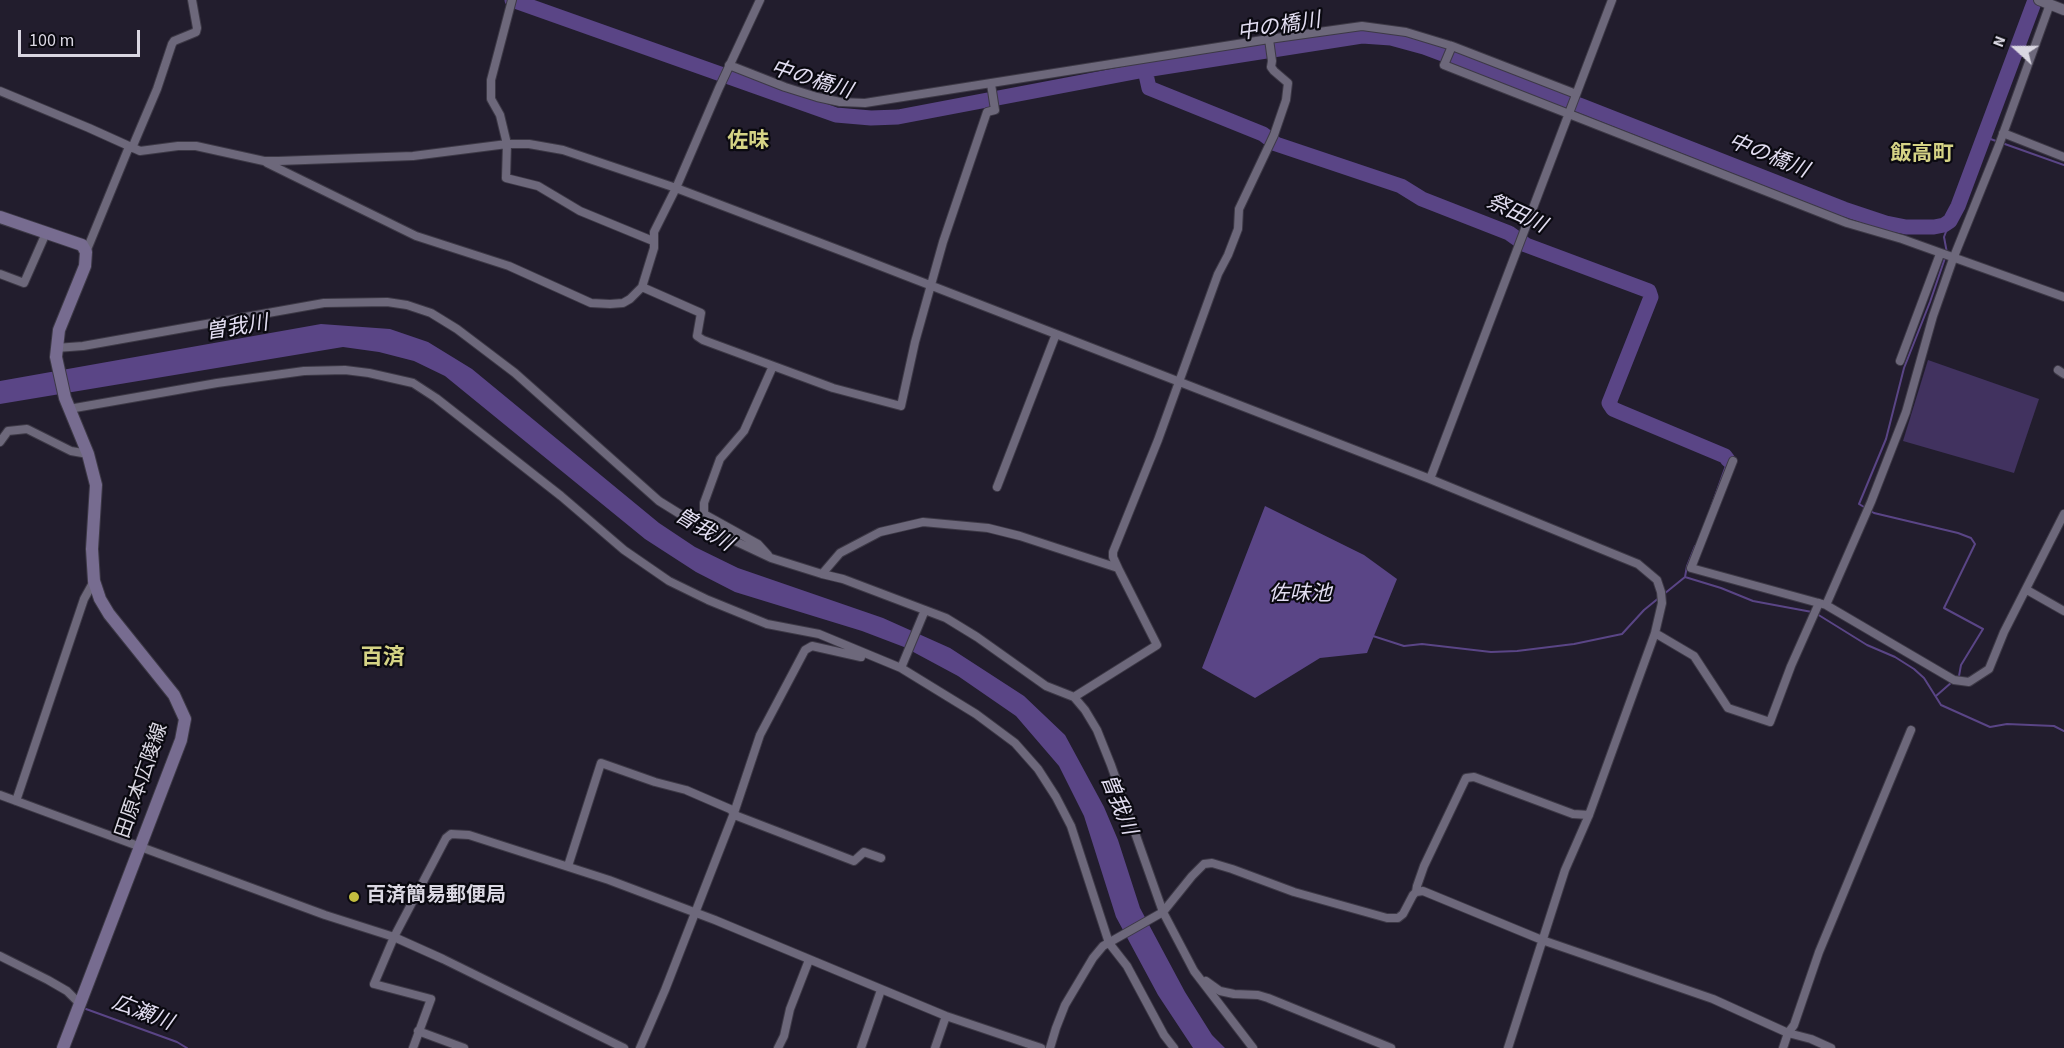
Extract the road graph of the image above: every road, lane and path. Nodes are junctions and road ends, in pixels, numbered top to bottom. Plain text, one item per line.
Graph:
1 (192, 0) edge
2 (513, 0) edge
3 (760, 0) edge
4 (1612, 0) edge
5 (2043, 2) edge
6 (2064, 10) edge
7 (1269, 40) junction
8 (1451, 47) junction
9 (729, 65) junction
10 (991, 85) junction
11 (0, 91) edge
12 (1575, 94) junction
13 (1568, 113) junction
14 (2001, 138) junction
15 (507, 144) junction
16 (130, 148) junction
17 (2064, 158) edge
18 (264, 161) junction
19 (675, 188) junction
20 (0, 217) edge
21 (46, 233) junction
22 (653, 241) junction
23 (86, 252) junction
24 (1946, 256) junction
25 (0, 274) edge
26 (932, 286) junction
27 (642, 287) junction
28 (2064, 297) edge
29 (1926, 313) junction
30 (1056, 334) junction
31 (56, 353) junction
32 (1900, 361) dead end
33 (773, 366) junction
34 (1178, 381) junction
35 (67, 403) junction
36 (0, 442) edge
37 (88, 454) junction
38 (1733, 460) dead end
39 (1430, 479) junction
40 (997, 487) dead end
41 (2064, 514) edge
42 (2054, 533) junction
43 (2064, 537) edge
44 (771, 558) junction
45 (1118, 568) junction
46 (822, 574) junction
47 (94, 581) junction
48 (2027, 590) junction
49 (1822, 604) junction
50 (2064, 611) edge
51 (924, 613) junction
52 (1655, 633) junction
53 (882, 661) junction
54 (902, 666) junction
55 (1074, 697) junction
56 (1911, 730) dead end
57 (0, 795) edge
58 (16, 801) junction
59 (734, 813) junction
60 (1589, 815) junction
61 (140, 847) junction
62 (881, 858) dead end
63 (568, 866) junction
64 (1416, 892) junction
65 (694, 912) junction
66 (1162, 913) junction
67 (394, 937) junction
68 (1112, 940) junction
69 (1542, 940) junction
70 (0, 956) edge
71 (809, 960) junction
72 (1194, 971) junction
73 (881, 990) junction
74 (80, 1004) junction
75 (946, 1016) junction
76 (418, 1031) junction
77 (1788, 1033) junction
78 (63, 1048) edge
79 (412, 1048) edge
80 (464, 1048) edge
81 (624, 1048) edge
82 (640, 1048) edge
83 (778, 1048) edge
84 (861, 1048) edge
85 (935, 1048) edge
86 (1041, 1048) edge
87 (1050, 1048) edge
88 (1174, 1048) edge
89 (1253, 1048) edge
90 (1391, 1048) edge
91 (1508, 1048) edge
92 (1783, 1048) edge
93 (1831, 1048) edge

1 - 16 street
2 - 15 street
3 - 9 street
4 - 12 street
5 - 6 street
5 - 14 street
7 - 8 street
7 - 10 street
7 - 34 street
8 - 12 street
8 - 13 street
9 - 10 street
9 - 19 street
10 - 26 street
11 - 16 street
12 - 13 street
13 - 24 street
13 - 39 street
14 - 17 street
14 - 24 street
15 - 18 street
15 - 19 street
15 - 22 street
16 - 18 street
16 - 23 street
18 - 27 street
19 - 22 street
19 - 26 street
20 - 21 main road
21 - 23 main road
21 - 25 street
22 - 27 street
23 - 31 main road, 田原本広陵線
24 - 28 street
24 - 29 street
24 - 29 street
26 - 30 street
26 - 33 street
27 - 33 street
29 - 32 street
29 - 49 street
30 - 34 street
30 - 40 street
31 - 35 main road, 田原本広陵線
31 - 44 street
33 - 44 street
34 - 39 street
34 - 45 street
35 - 37 main road, 田原本広陵線
35 - 53 street
36 - 37 street
37 - 47 main road, 田原本広陵線
38 - 49 street
39 - 52 street
41 - 42 street
42 - 43 street
42 - 48 street
44 - 46 street
45 - 46 street
45 - 55 street
46 - 51 street
47 - 58 street
47 - 61 main road, 田原本広陵線
48 - 49 street
48 - 50 street
49 - 52 street
51 - 54 street
51 - 55 street
52 - 60 street
53 - 54 street
53 - 59 street
54 - 68 street
55 - 66 street
56 - 77 street
57 - 58 street
58 - 61 street
59 - 62 street
59 - 63 street
59 - 65 street
60 - 64 street
60 - 69 street
61 - 67 street
61 - 74 main road, 田原本広陵線
63 - 65 street
63 - 67 street
64 - 66 street
64 - 69 street
65 - 71 street
65 - 82 street
66 - 68 street
66 - 72 street
67 - 76 street
67 - 81 street
68 - 87 street
68 - 88 street
69 - 77 street
69 - 91 street
70 - 74 street
71 - 73 street
71 - 83 street
72 - 89 street
72 - 90 street
73 - 75 street
73 - 84 street
74 - 78 main road, 田原本広陵線
75 - 85 street
75 - 86 street
76 - 79 street
76 - 80 street
77 - 92 street
77 - 93 street

